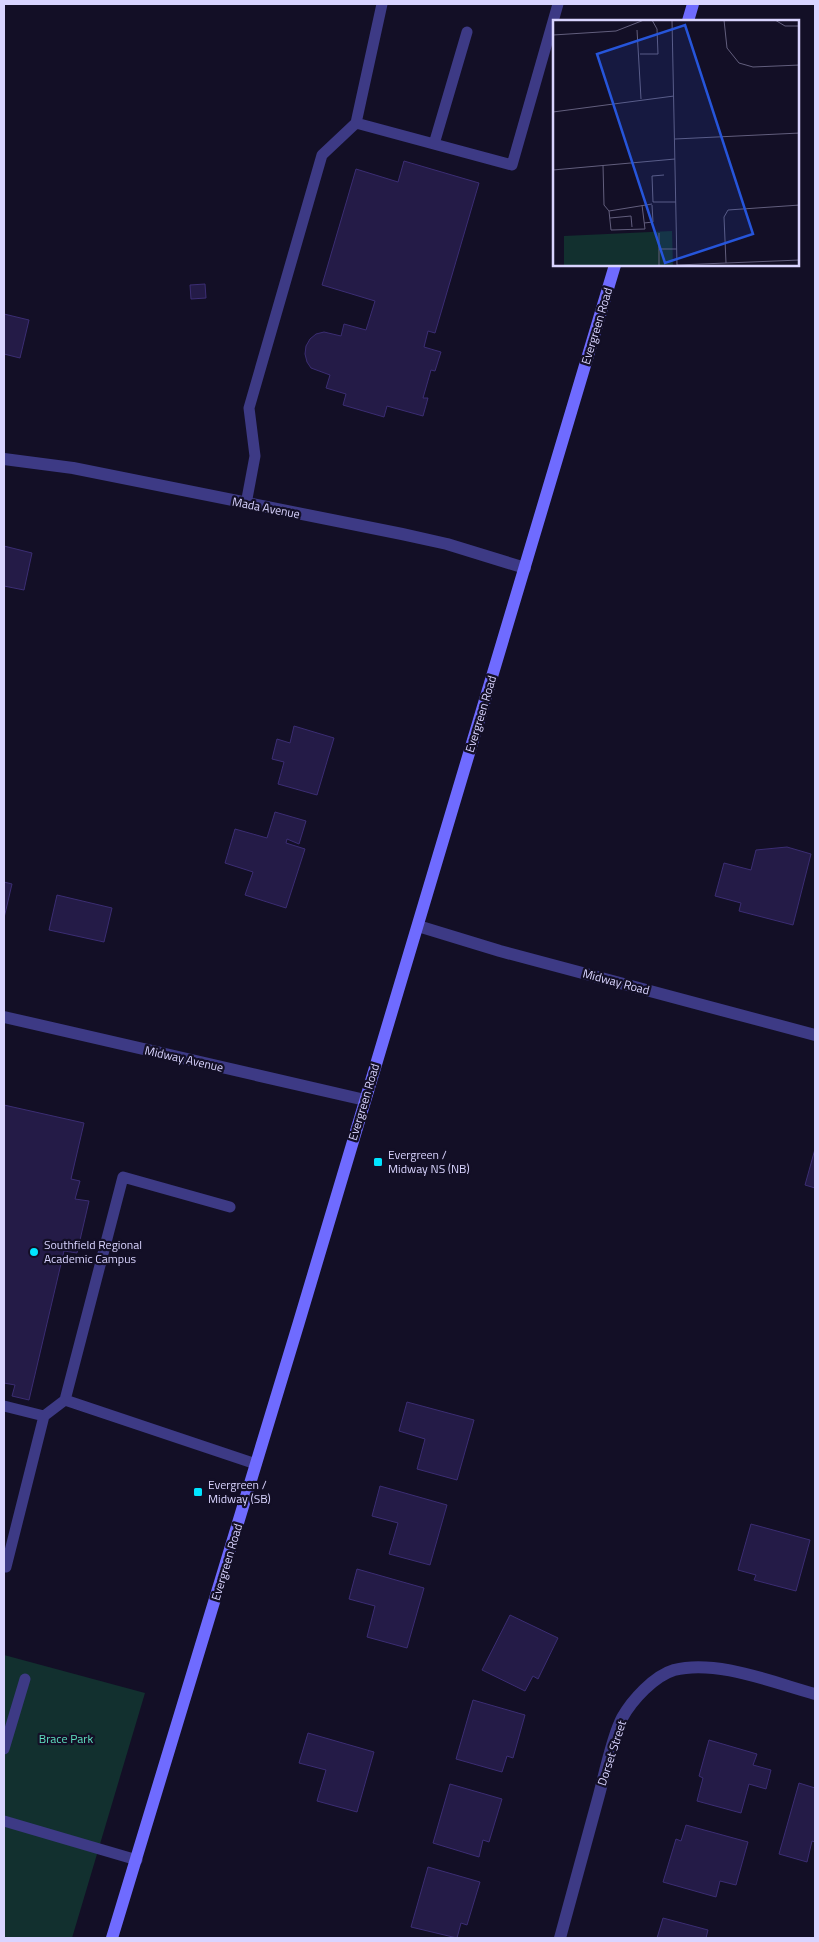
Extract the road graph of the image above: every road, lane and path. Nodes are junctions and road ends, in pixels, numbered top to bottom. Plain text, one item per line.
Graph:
1 (382, 4) edge
2 (558, 4) edge
3 (693, 4) edge
4 (553, 20) edge
5 (688, 20) edge
6 (553, 22) edge
7 (467, 32) dead end
8 (356, 123) junction
9 (434, 144) junction
10 (615, 266) edge
11 (4, 460) edge
12 (246, 504) junction
13 (525, 568) junction
14 (418, 926) junction
15 (4, 1017) edge
16 (815, 1035) edge
17 (365, 1100) junction
18 (230, 1207) dead end
19 (65, 1400) junction
20 (4, 1406) edge
21 (44, 1416) junction
22 (256, 1464) junction
23 (4, 1566) edge
24 (25, 1679) dead end
25 (815, 1694) edge
26 (4, 1748) edge
27 (4, 1821) edge
28 (137, 1860) junction
29 (112, 1938) edge
30 (560, 1938) edge

1 - 8 lane
2 - 4 lane
3 - 5 main road
6 - 9 lane
7 - 9 lane
8 - 9 lane
8 - 12 lane
10 - 13 main road, Evergreen Road
11 - 12 street, Mada Avenue
12 - 13 street, Mada Avenue
13 - 14 main road, Evergreen Road
14 - 16 street, Midway Road
14 - 17 main road, Evergreen Road
15 - 17 street, Midway Avenue
17 - 22 main road, Evergreen Road
18 - 19 lane
19 - 21 lane
19 - 22 lane
20 - 21 lane
21 - 23 lane
22 - 28 main road, Evergreen Road
24 - 26 lane
25 - 30 street, Dorset Street
27 - 28 lane
28 - 29 main road, Evergreen Road

